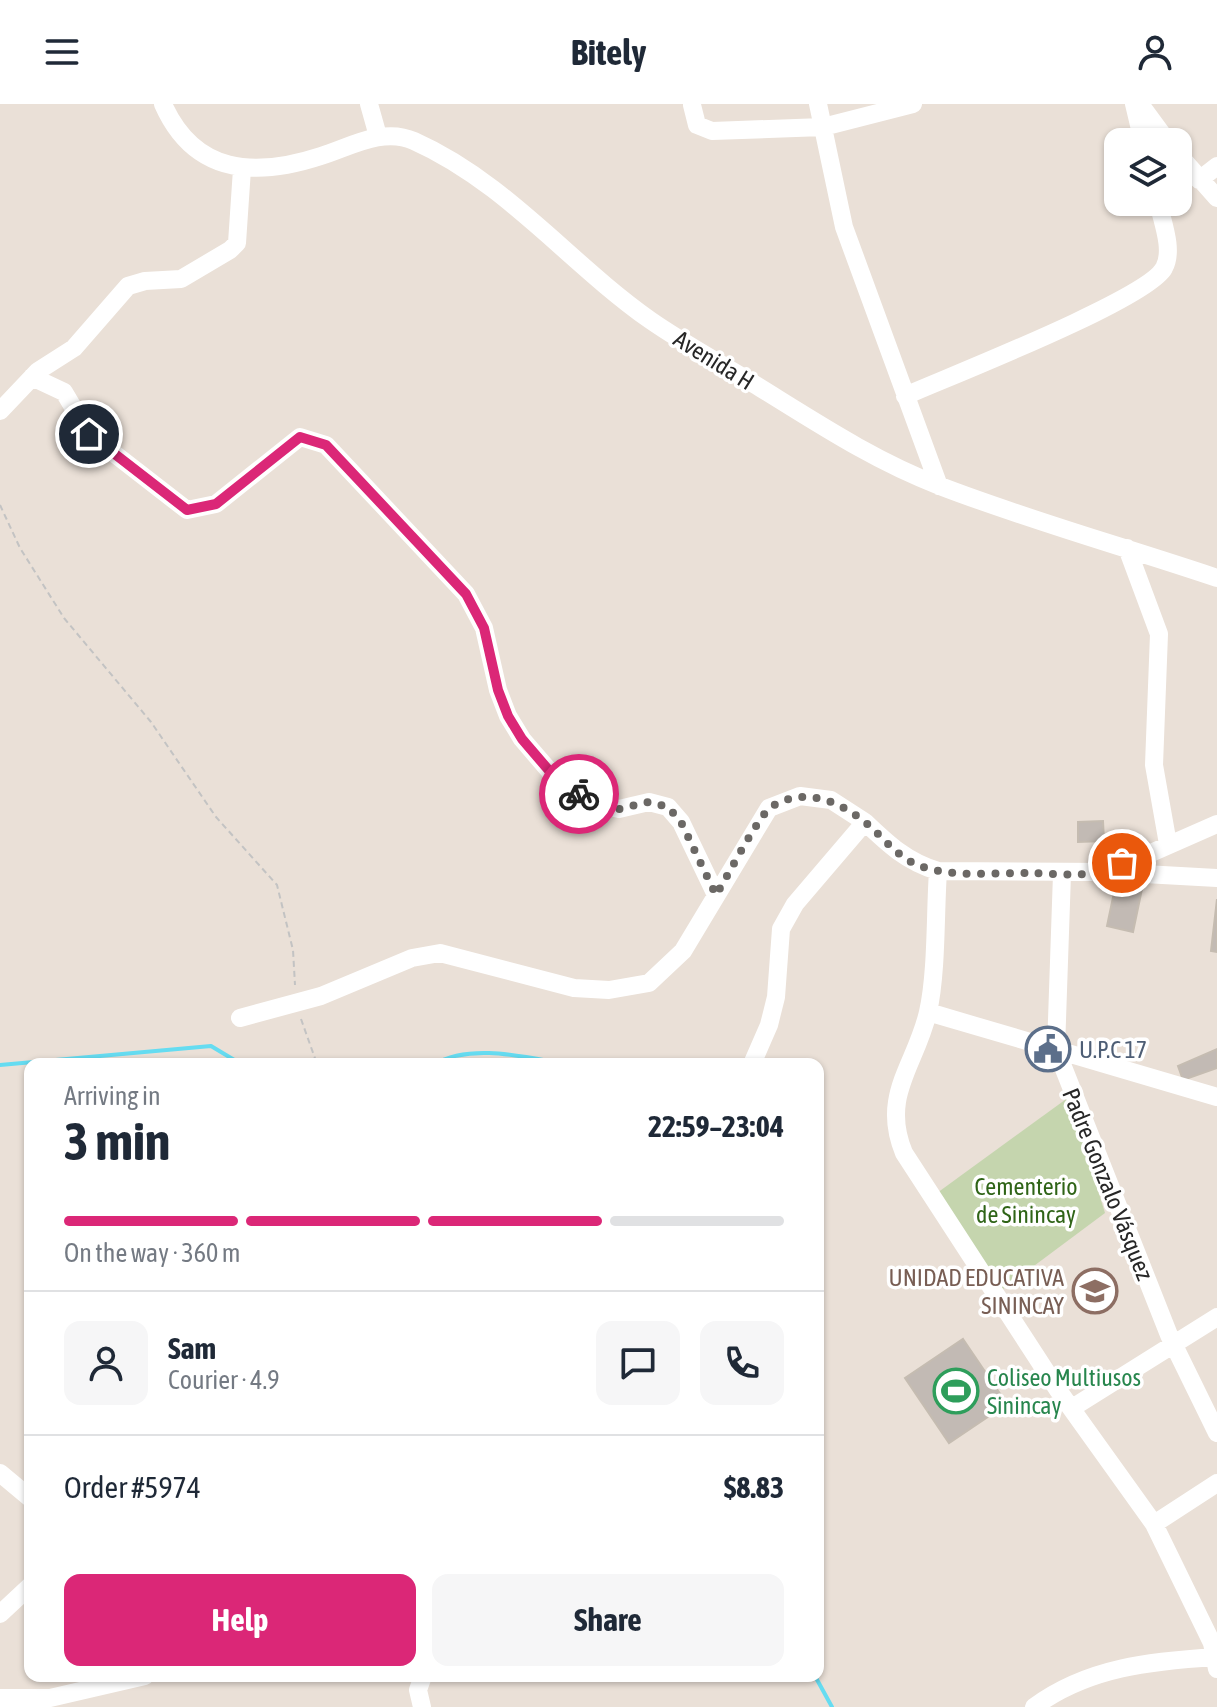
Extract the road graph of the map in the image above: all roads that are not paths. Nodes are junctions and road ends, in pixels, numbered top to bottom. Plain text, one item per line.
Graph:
1 (163, 104) edge
2 (369, 104) edge
3 (818, 104) edge
4 (913, 104) edge
5 (1134, 104) edge
6 (1140, 104) edge
7 (692, 105) edge
8 (823, 127) junction
9 (1140, 128) edge
10 (1158, 128) edge
11 (378, 136) junction
12 (1217, 166) edge
13 (242, 169) junction
14 (1192, 171) edge
15 (1199, 180) junction
16 (1217, 198) edge
17 (1161, 216) edge
18 (32, 377) junction
19 (905, 396) junction
20 (0, 411) edge
21 (939, 486) junction
22 (1127, 548) junction
23 (1217, 578) edge
24 (865, 822) junction
25 (1217, 824) edge
26 (1168, 844) junction
27 (938, 871) junction
28 (1108, 872) junction
29 (1062, 874) junction
30 (1217, 878) edge
31 (716, 895) junction
32 (928, 1012) junction
33 (240, 1018) dead end
34 (1056, 1049) junction
35 (755, 1058) edge
36 (1217, 1097) edge
37 (1217, 1317) edge
38 (1175, 1345) junction
39 (1072, 1408) junction
40 (1217, 1433) edge
41 (0, 1473) edge
42 (1217, 1483) edge
43 (24, 1493) edge
44 (1154, 1524) junction
45 (24, 1592) edge
46 (0, 1614) edge
47 (1217, 1661) edge
48 (119, 1682) edge
49 (421, 1682) edge
50 (0, 1698) edge
51 (422, 1707) edge
52 (1034, 1707) edge

1 - 13 street
2 - 11 street
3 - 8 street
4 - 8 street
5 - 9 street
6 - 10 street
7 - 8 street
8 - 19 street
11 - 13 street, Avenida H
11 - 21 street, Avenida H
12 - 15 street
13 - 18 street
14 - 15 street
15 - 16 street
17 - 19 street
18 - 20 street
18 - 31 street
19 - 21 street
21 - 22 street, Avenida H
22 - 23 street, Avenida H
22 - 26 street
24 - 27 street
24 - 31 street
24 - 35 street
25 - 26 street
26 - 28 street
27 - 29 street
27 - 32 street
28 - 29 street
28 - 30 street
29 - 34 street, Padre Gonzalo Vásquez
31 - 33 street
32 - 34 street
32 - 39 street
34 - 36 street
34 - 38 street, Padre Gonzalo Vásquez
37 - 38 street
38 - 39 street
38 - 40 street, Padre Gonzalo Vásquez
39 - 44 street
41 - 43 street
42 - 44 street
44 - 47 street
45 - 46 street
47 - 52 street
48 - 50 street
49 - 51 street

